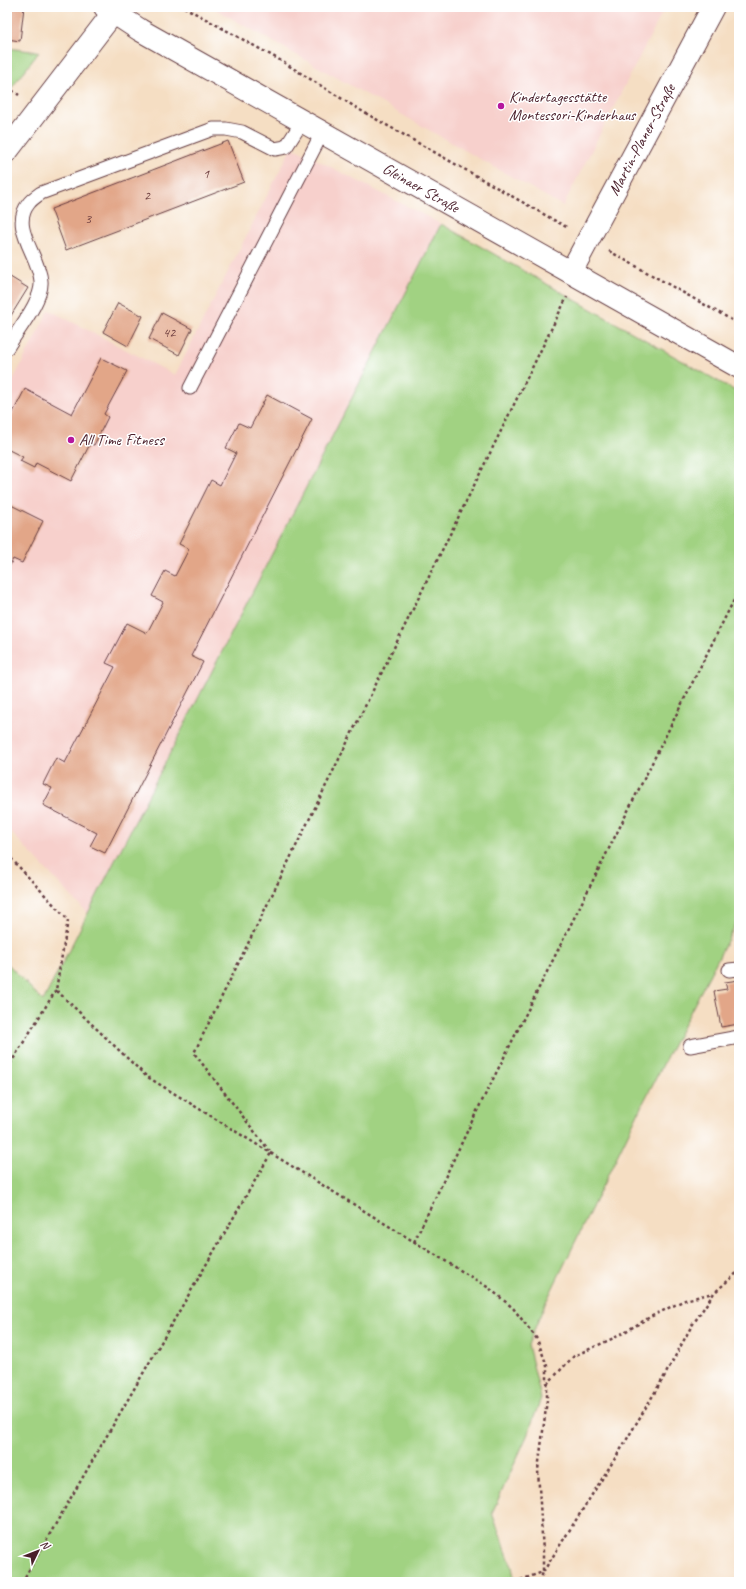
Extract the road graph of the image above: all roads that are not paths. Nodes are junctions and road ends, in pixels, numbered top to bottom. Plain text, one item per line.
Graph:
1 (713, 7) edge
2 (112, 9) edge
3 (302, 122) junction
4 (322, 133) junction
5 (7, 151) edge
6 (571, 272) junction
7 (7, 348) edge
8 (739, 367) edge
9 (190, 388) dead end
10 (739, 1037) edge
11 (690, 1046) dead end

1 - 6 street, Martin-Planer-Straße
2 - 3 street, Gleinaer Straße
2 - 5 street
3 - 4 street, Gleinaer Straße
3 - 7 lane
4 - 6 street, Gleinaer Straße
4 - 9 lane
6 - 8 street, Gleinaer Straße
10 - 11 lane

